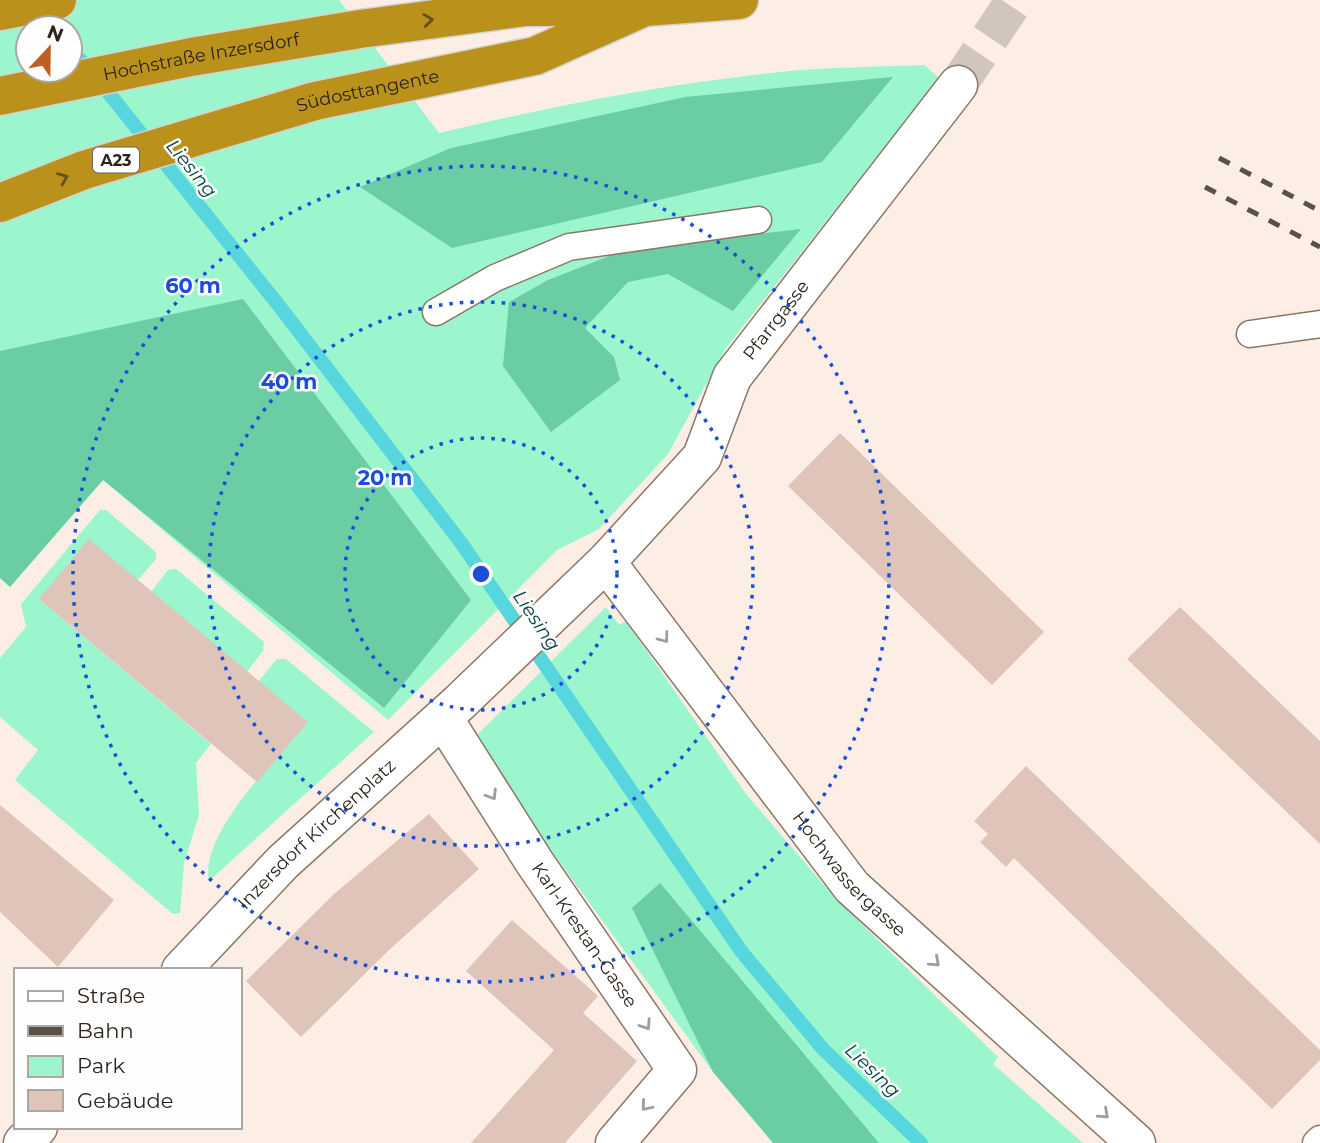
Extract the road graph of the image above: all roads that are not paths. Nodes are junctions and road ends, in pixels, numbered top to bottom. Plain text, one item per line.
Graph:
1 (57, 0) edge
2 (739, 0) edge
3 (645, 7) junction
4 (0, 11) edge
5 (958, 85) tunnel mouth
6 (0, 96) edge
7 (0, 203) edge
8 (758, 220) dead end
9 (436, 312) dead end
10 (1320, 324) edge
11 (1250, 334) dead end
12 (595, 572) junction
13 (451, 710) junction
14 (183, 968) edge
15 (36, 1129) edge
16 (23, 1143) edge
17 (615, 1143) edge
18 (1136, 1143) edge

1 - 4 highway
2 - 3 highway, Südosttangente / A23
6 -> 3 highway, Hochstraße Inzersdorf
7 -> 3 highway, Südosttangente / A23
5 - 12 street, Pfarrgasse
8 - 9 lane
10 - 11 lane
12 - 13 street, Pfarrgasse
12 -> 18 street, Hochwassergasse
13 - 14 street, Inzersdorf Kirchenplatz
13 -> 17 street, Karl-Krestan-Gasse
15 - 16 street

